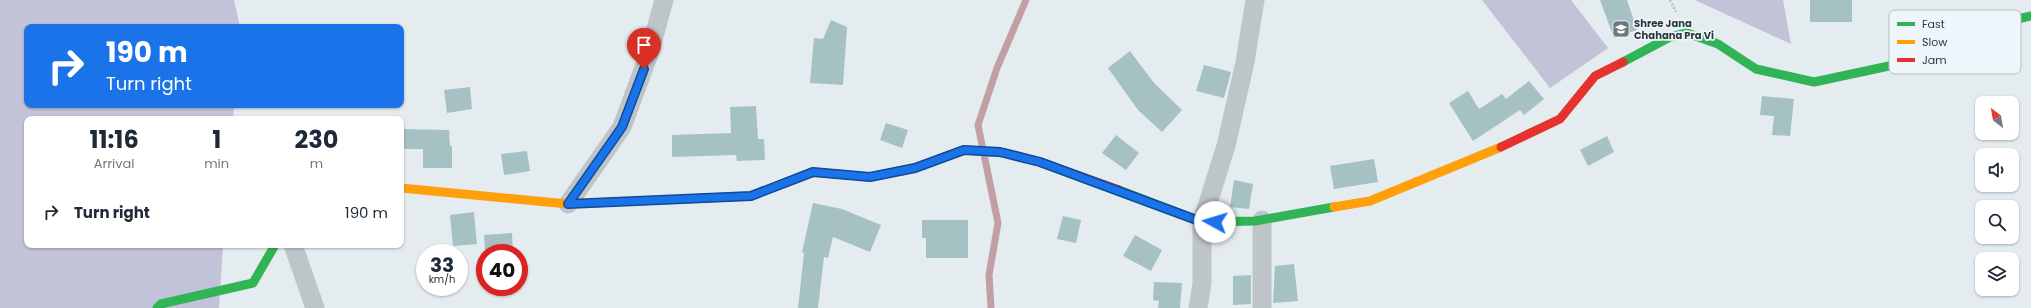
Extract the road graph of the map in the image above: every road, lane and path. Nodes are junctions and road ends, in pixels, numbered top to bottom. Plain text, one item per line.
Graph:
1 (664, 0) edge
2 (1256, 0) edge
3 (2031, 16) edge
4 (2021, 18) edge
5 (1889, 66) edge
6 (404, 188) edge
7 (568, 204) junction
8 (1262, 220) junction
9 (1202, 222) junction
10 (273, 248) edge
11 (294, 248) edge
12 (156, 308) edge
13 (315, 308) edge
14 (1198, 308) edge
15 (1262, 308) edge

1 - 7 street
2 - 9 street
3 - 4 street
5 - 8 street
6 - 7 street
7 - 9 street
8 - 9 street
8 - 15 street
9 - 14 street
10 - 12 street
11 - 13 street

